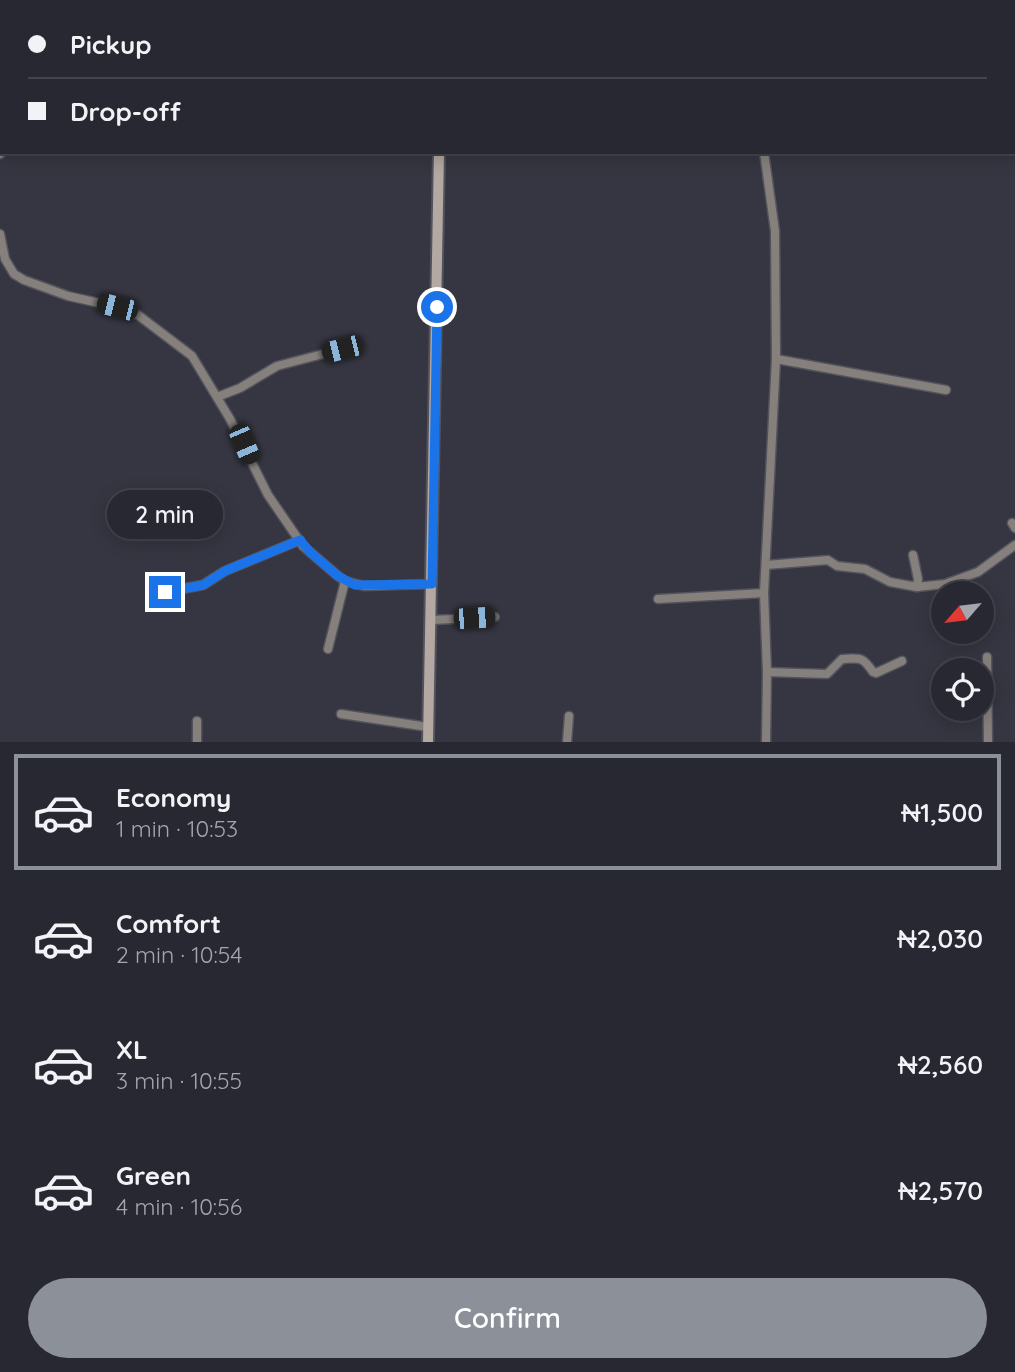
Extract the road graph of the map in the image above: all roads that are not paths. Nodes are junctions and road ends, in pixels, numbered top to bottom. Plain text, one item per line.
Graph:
1 (439, 154) edge
2 (764, 154) edge
3 (0, 234) edge
4 (342, 349) dead end
5 (776, 359) junction
6 (946, 390) dead end
7 (217, 397) junction
8 (300, 540) junction
9 (1015, 545) edge
10 (913, 555) dead end
11 (766, 565) junction
12 (345, 581) junction
13 (432, 584) junction
14 (917, 587) junction
15 (165, 592) dead end
16 (764, 593) junction
17 (659, 599) dead end
18 (495, 617) dead end
19 (432, 620) junction
20 (328, 649) dead end
21 (987, 657) dead end
22 (902, 661) dead end
23 (767, 672) junction
24 (341, 714) dead end
25 (569, 716) dead end
26 (197, 721) dead end
27 (428, 727) junction
28 (197, 742) edge
29 (428, 742) edge
30 (567, 742) edge
31 (766, 742) edge
32 (988, 742) edge

1 - 13 street
2 - 5 street
3 - 7 street
4 - 7 street
5 - 6 street
5 - 11 street
7 - 8 street
8 - 12 street
8 - 15 street
9 - 14 street
10 - 14 street
11 - 14 street
11 - 16 street
12 - 13 street
12 - 20 street
13 - 19 street
16 - 17 street
16 - 23 street
18 - 19 street
19 - 27 street
21 - 32 street
22 - 23 street
23 - 31 street
24 - 27 street
25 - 30 street
26 - 28 street
27 - 29 street

